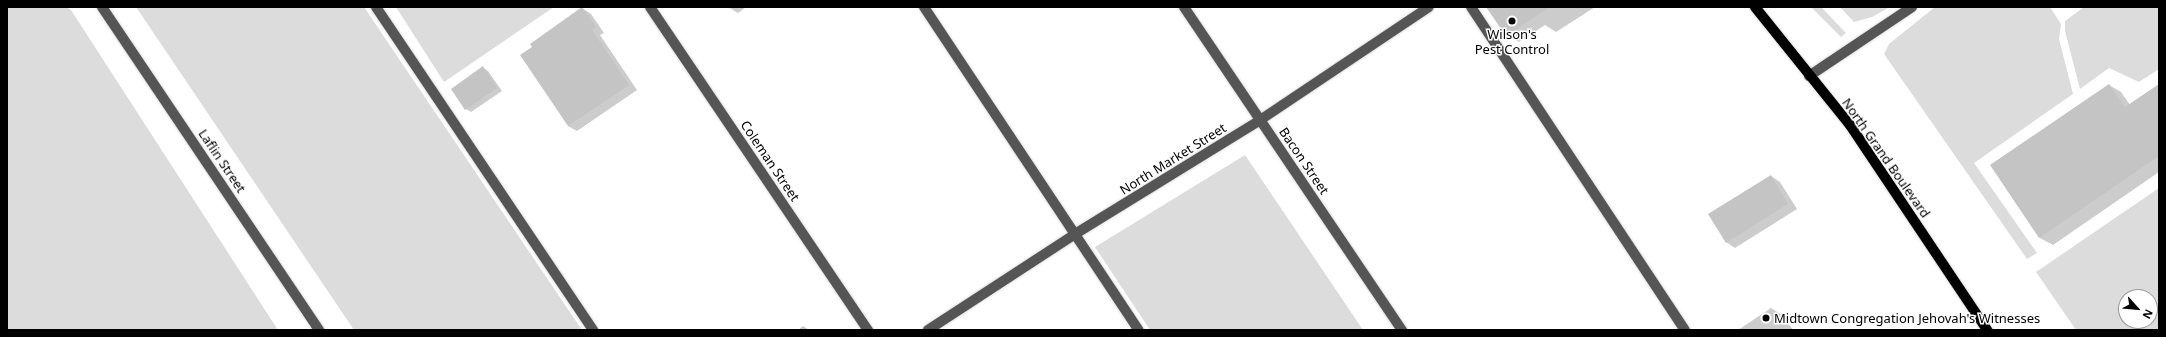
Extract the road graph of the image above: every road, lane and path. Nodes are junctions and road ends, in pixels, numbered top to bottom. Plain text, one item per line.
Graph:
1 (102, 7) edge
2 (376, 7) edge
3 (650, 7) edge
4 (924, 7) edge
5 (1184, 7) edge
6 (1429, 7) edge
7 (1471, 7) edge
8 (1755, 7) edge
9 (1912, 7) edge
10 (1809, 76) junction
11 (1260, 120) junction
12 (1076, 234) junction
13 (319, 330) edge
14 (593, 330) edge
15 (868, 330) edge
16 (928, 330) edge
17 (1139, 330) edge
18 (1402, 330) edge
19 (1685, 330) edge
20 (1987, 330) edge

1 - 13 street, Laflin Street
2 - 14 street
3 - 15 street, Coleman Street
4 - 12 street
5 - 11 street, Bacon Street
6 - 11 street, North Market Street
7 - 19 street
8 - 10 main road, North Grand Boulevard
9 - 10 street
10 - 20 main road, North Grand Boulevard
11 - 12 street, North Market Street
11 - 18 street, Bacon Street
12 - 16 street, North Market Street
12 - 17 street

